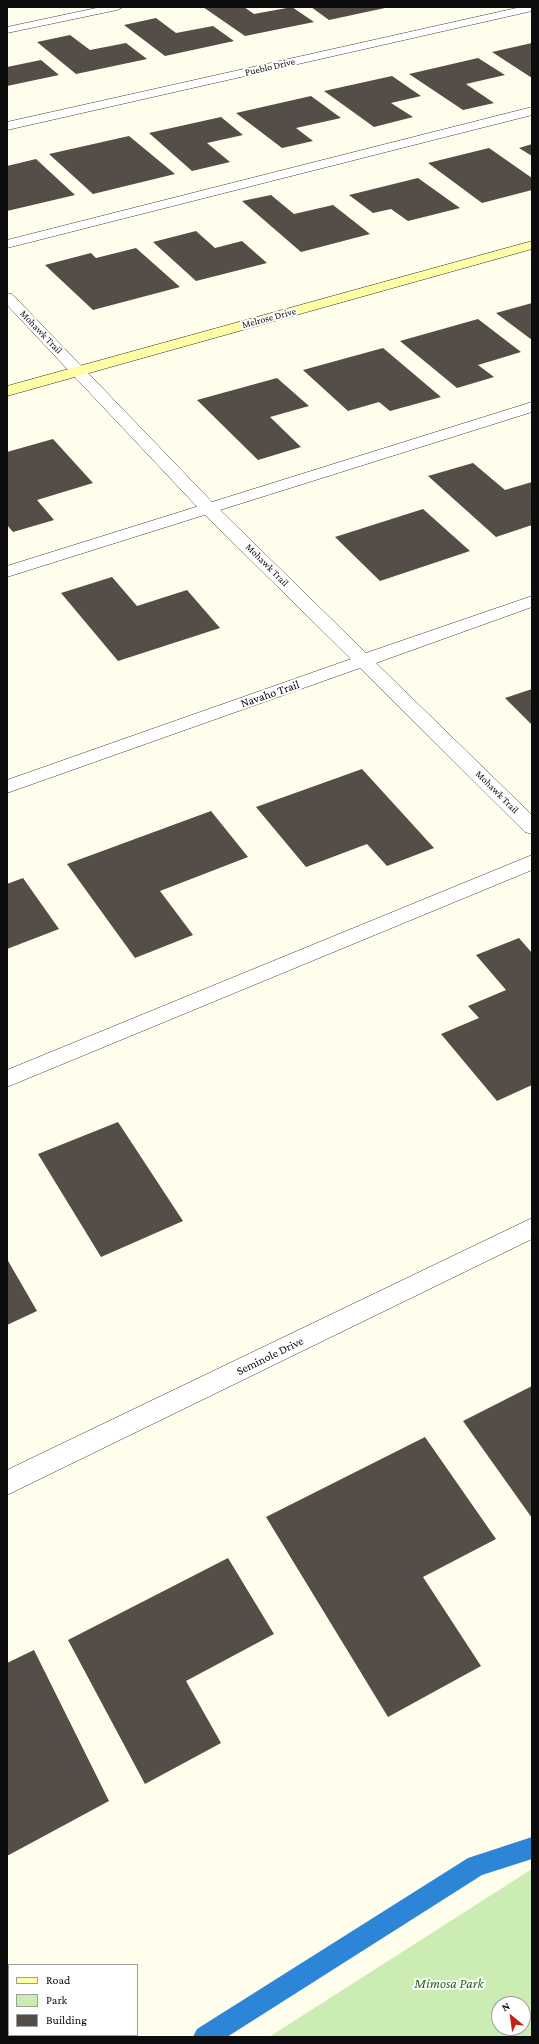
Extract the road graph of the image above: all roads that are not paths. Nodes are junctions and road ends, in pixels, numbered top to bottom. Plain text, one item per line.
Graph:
1 (117, 7) edge
2 (532, 8) edge
3 (7, 30) edge
4 (532, 111) edge
5 (7, 126) edge
6 (7, 244) edge
7 (532, 245) edge
8 (7, 297) edge
9 (78, 371) junction
10 (7, 390) edge
11 (532, 407) edge
12 (210, 508) junction
13 (7, 572) edge
14 (532, 602) edge
15 (364, 661) junction
16 (7, 787) edge
17 (532, 827) edge
18 (532, 862) edge
19 (7, 1079) edge
20 (532, 1228) edge
21 (7, 1483) edge

1 - 3 street
2 - 5 street, Pueblo Drive
4 - 6 street
7 - 9 street, Melrose Drive
8 - 9 street, Mohawk Trail
9 - 10 street, Melrose Drive
9 - 12 street, Mohawk Trail
11 - 12 street
12 - 13 street
12 - 15 street, Mohawk Trail
14 - 15 street, Navaho Trail
15 - 16 street, Navaho Trail
15 - 17 street, Mohawk Trail
18 - 19 street
20 - 21 street, Seminole Drive

